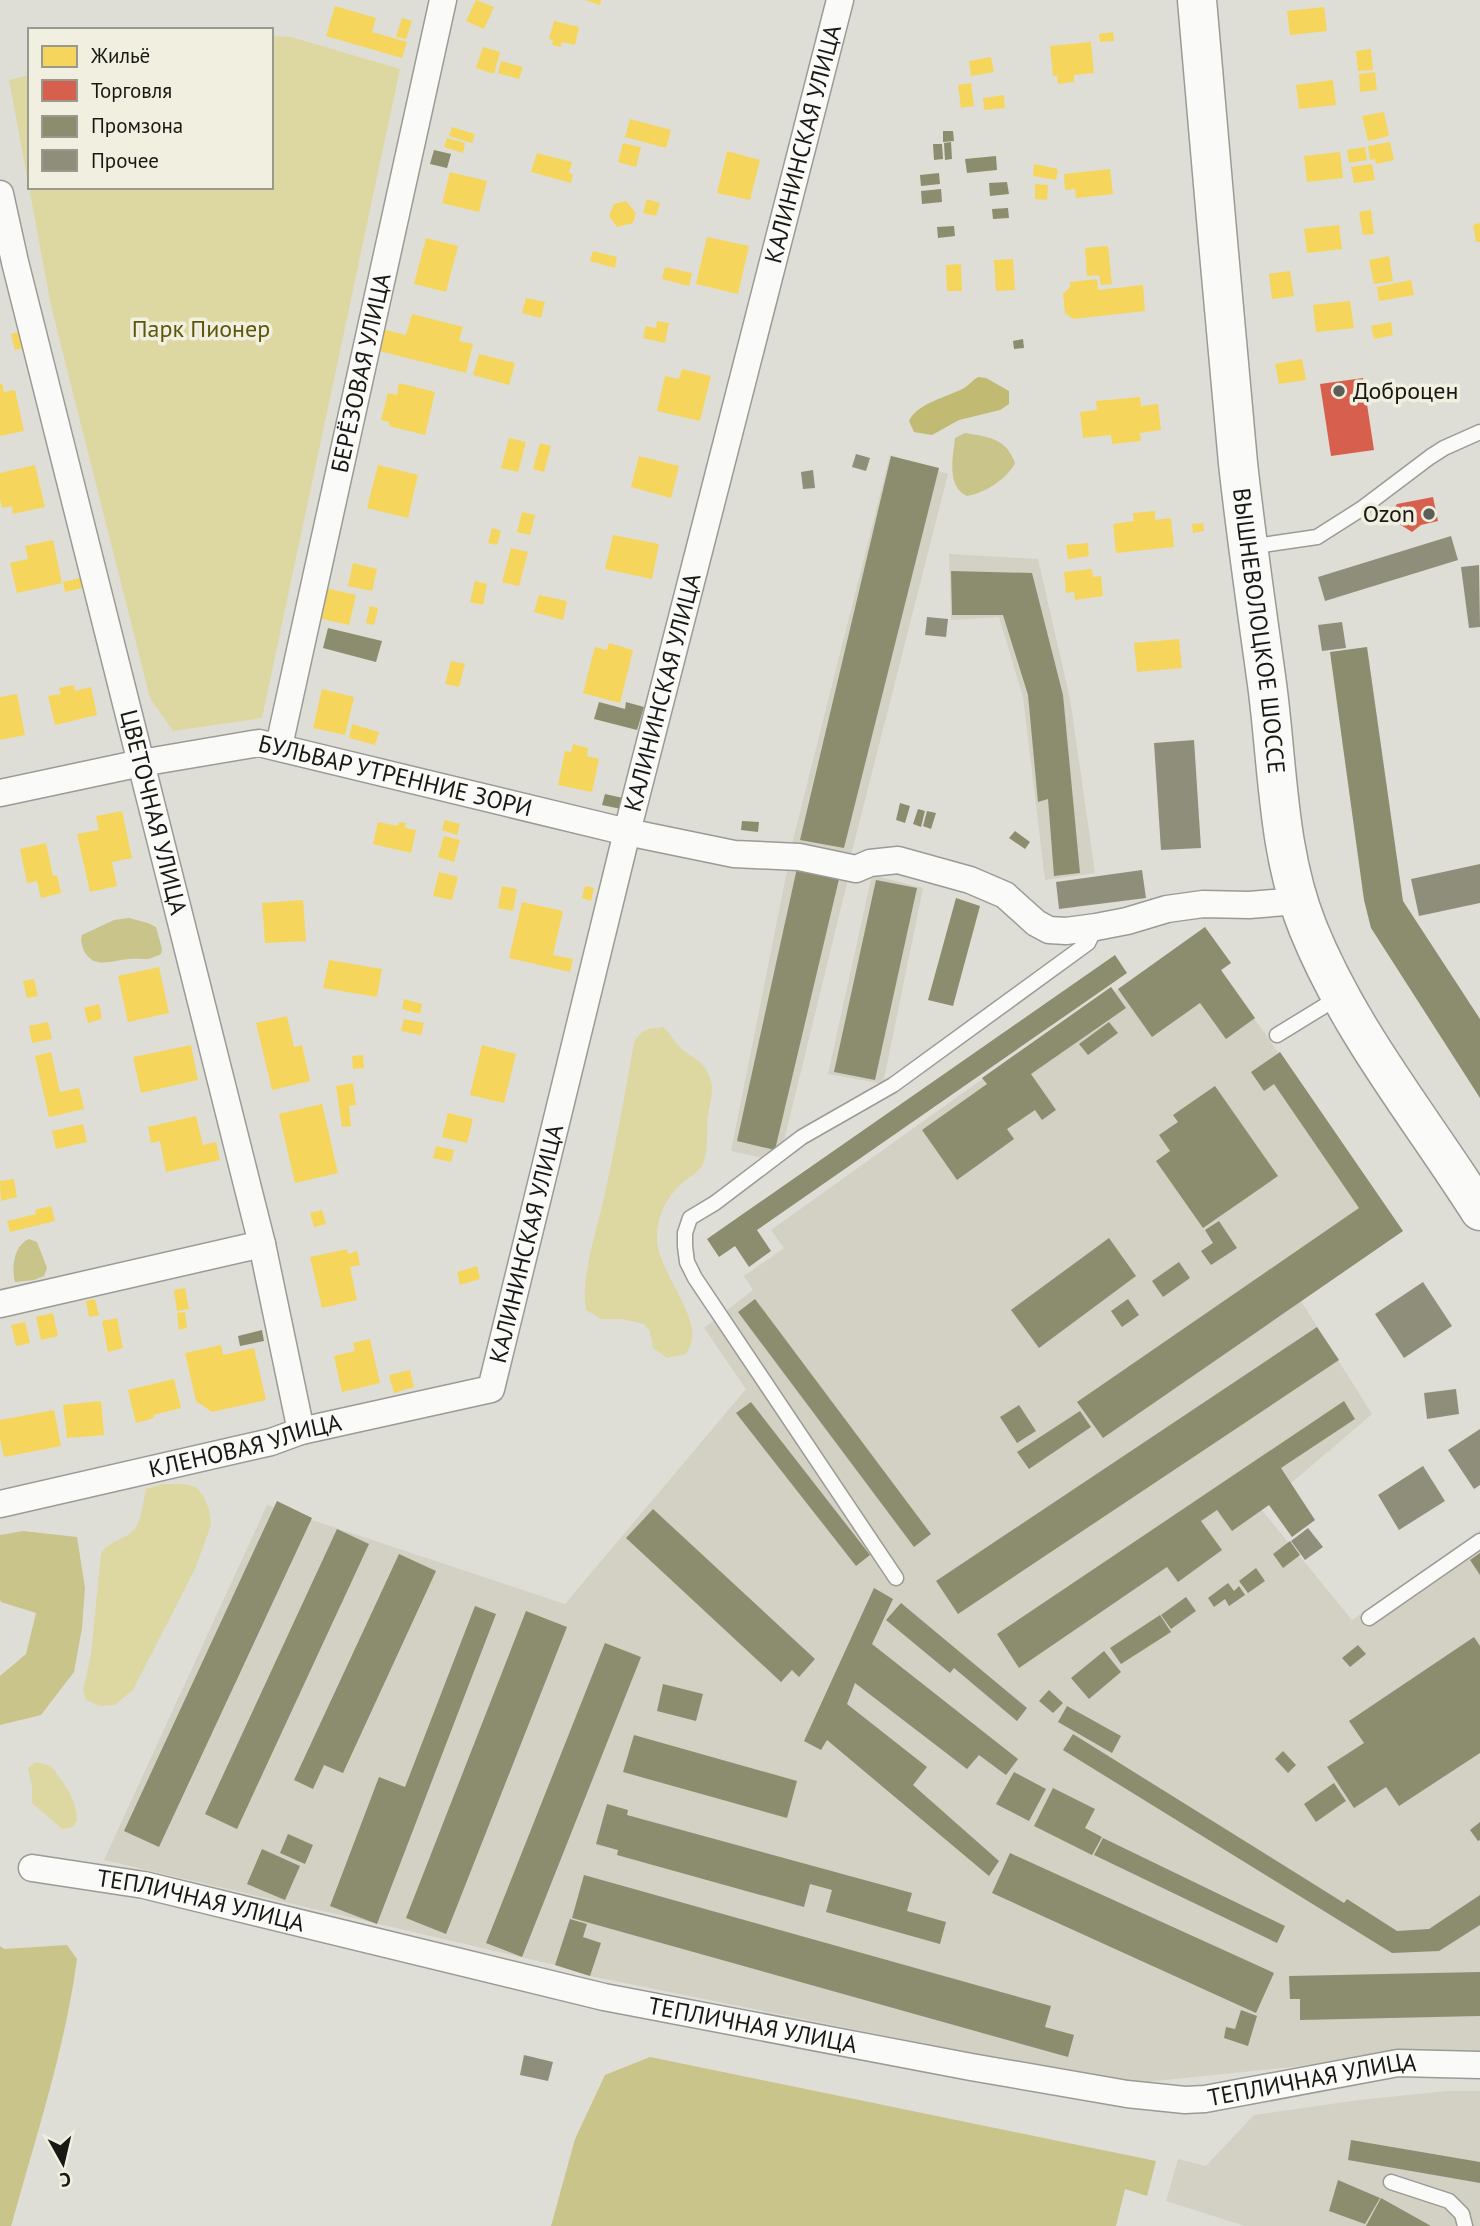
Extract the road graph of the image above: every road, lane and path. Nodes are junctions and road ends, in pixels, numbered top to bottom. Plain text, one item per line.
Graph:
1 (443, 0) edge
2 (840, 0) edge
3 (1197, 0) edge
4 (0, 194) edge
5 (7, 263) edge
6 (1480, 432) edge
7 (1248, 548) junction
8 (279, 746) junction
9 (141, 764) junction
10 (0, 793) edge
11 (627, 832) junction
12 (1299, 901) junction
13 (1096, 927) junction
14 (1340, 996) junction
15 (1277, 1035) dead end
16 (1480, 1211) edge
17 (262, 1244) junction
18 (0, 1304) edge
19 (491, 1389) joint
20 (301, 1432) junction
21 (0, 1504) edge
22 (1480, 1541) edge
23 (896, 1578) dead end
24 (1369, 1618) dead end
25 (32, 1868) dead end
26 (1480, 2064) edge
27 (1391, 2182) dead end
28 (1465, 2226) edge

1 - 8 street, БЕРЁЗОВАЯ УЛИЦА
2 - 11 street, КАЛИНИНСКАЯ УЛИЦА
3 - 7 main road, ВЫШНЕВОЛОЦКОЕ ШОССЕ
4 - 5 street, ЦВЕТОЧНАЯ УЛИЦА
5 - 9 street, ЦВЕТОЧНАЯ УЛИЦА
6 - 7 lane
7 - 12 main road, ВЫШНЕВОЛОЦКОЕ ШОССЕ
8 - 9 street, БУЛЬВАР УТРЕННИЕ ЗОРИ
8 - 11 street, БУЛЬВАР УТРЕННИЕ ЗОРИ
9 - 10 street, БУЛЬВАР УТРЕННИЕ ЗОРИ
9 - 17 street, ЦВЕТОЧНАЯ УЛИЦА
11 - 13 street, БУЛЬВАР УТРЕННИЕ ЗОРИ
11 - 19 street, КАЛИНИНСКАЯ УЛИЦА
12 - 13 street, БУЛЬВАР УТРЕННИЕ ЗОРИ
12 - 14 main road, ВЫШНЕВОЛОЦКОЕ ШОССЕ
13 - 23 lane
14 - 15 lane
14 - 16 main road, ВЫШНЕВОЛОЦКОЕ ШОССЕ
17 - 18 street
17 - 20 street, ЦВЕТОЧНАЯ УЛИЦА
19 - 20 street, КЛЕНОВАЯ УЛИЦА
20 - 21 street, КЛЕНОВАЯ УЛИЦА
22 - 24 lane
25 - 26 street, ТЕПЛИЧНАЯ УЛИЦА
27 - 28 lane

